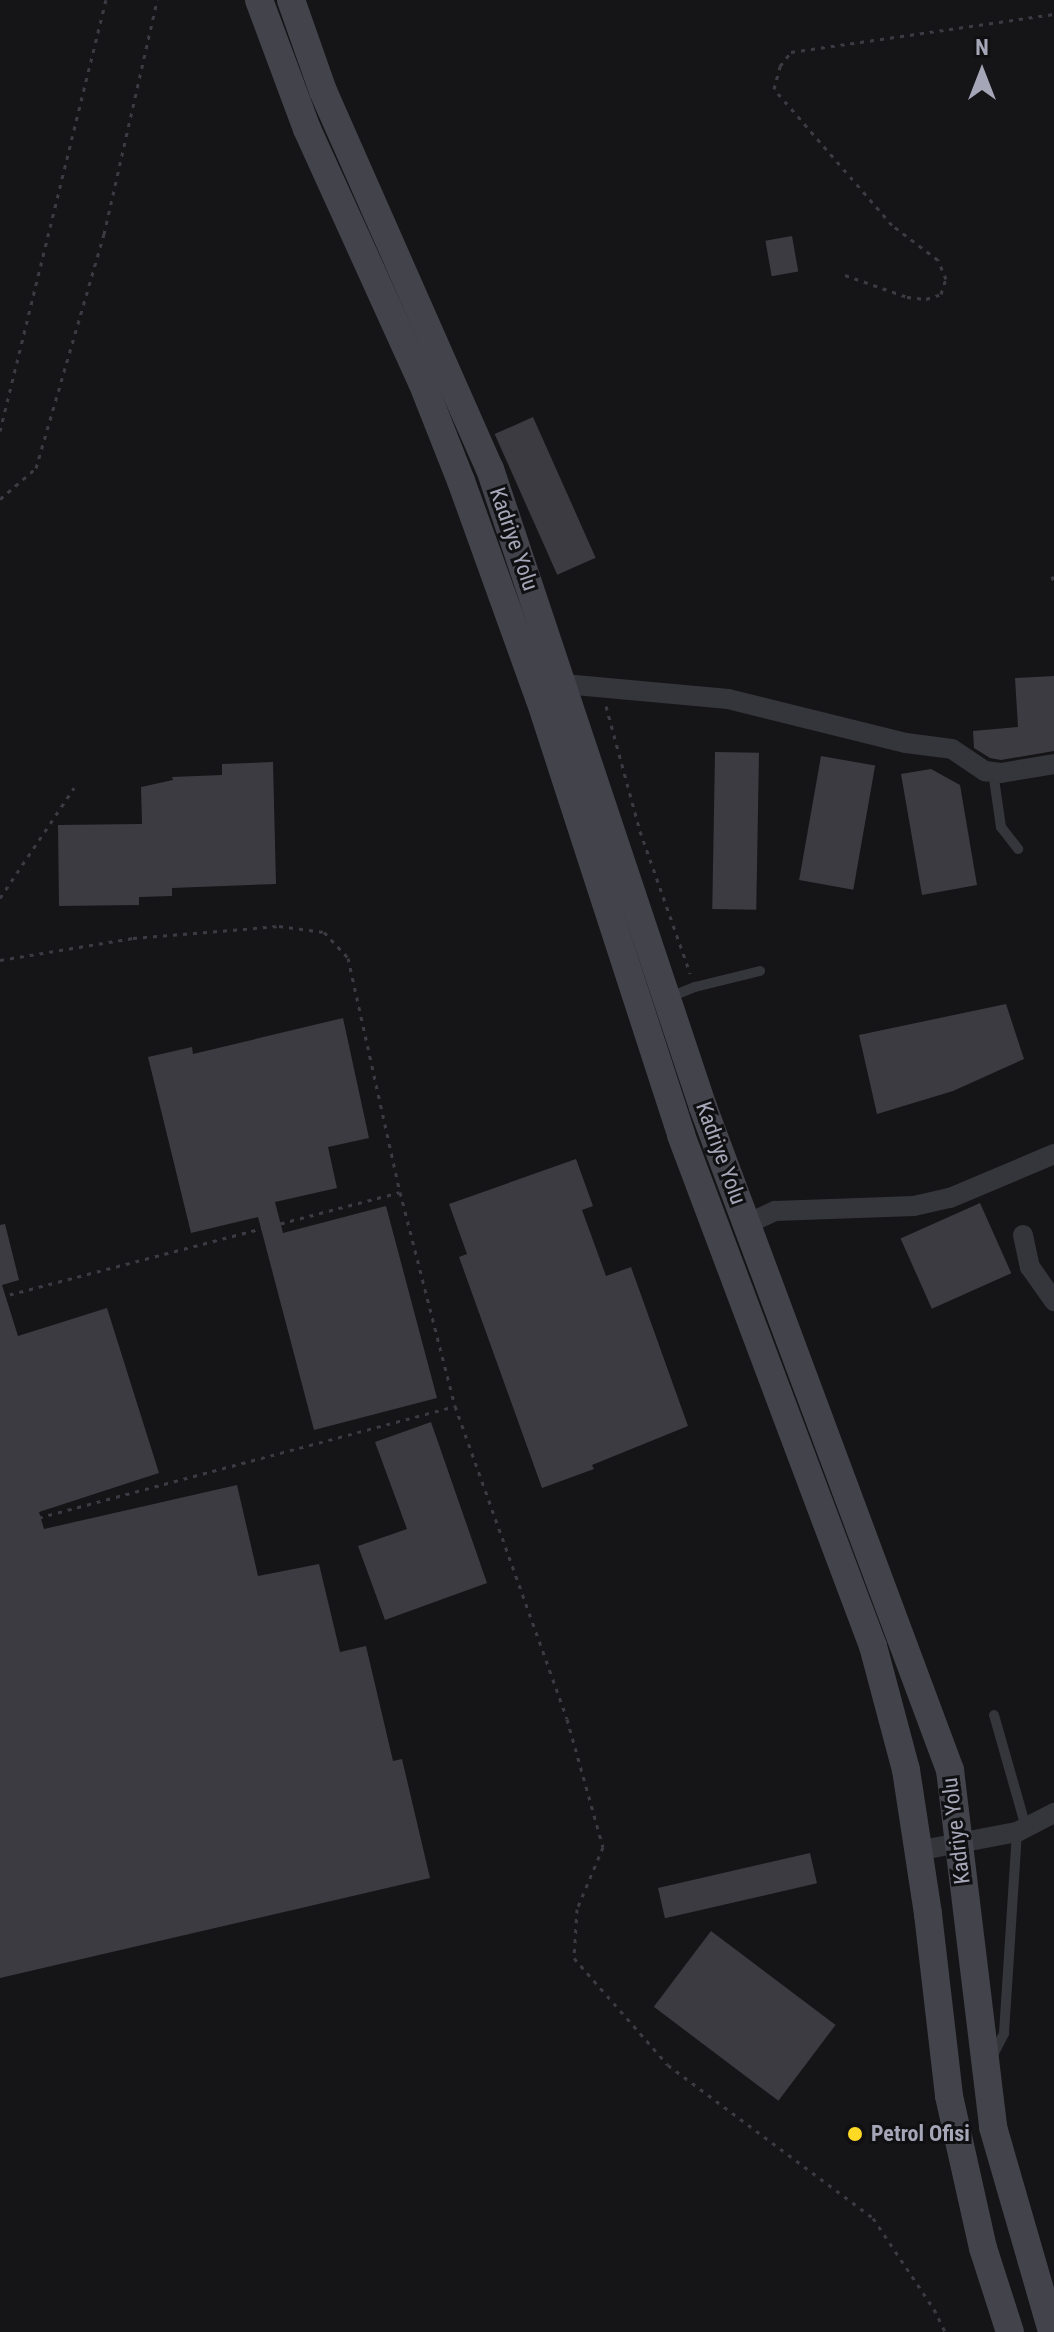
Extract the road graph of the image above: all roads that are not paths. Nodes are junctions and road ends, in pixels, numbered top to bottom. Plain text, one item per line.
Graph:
1 (259, 0) edge
2 (291, 0) edge
3 (564, 684) junction
4 (540, 700) junction
5 (1054, 764) edge
6 (993, 772) junction
7 (1018, 849) dead end
8 (760, 971) dead end
9 (667, 998) junction
10 (1054, 1154) edge
11 (747, 1224) junction
12 (1023, 1235) dead end
13 (1054, 1301) edge
14 (994, 1715) dead end
15 (1054, 1813) edge
16 (1022, 1830) junction
17 (958, 1845) junction
18 (917, 1851) junction
19 (986, 2070) junction
20 (1010, 2332) edge
21 (1052, 2332) edge

1 - 4 main road, Kadriye Yolu
2 - 3 main road, Kadriye Yolu
3 - 4 street
3 - 6 street
3 - 9 main road, Kadriye Yolu
4 - 18 main road, Kadriye Yolu
5 - 6 street
6 - 7 lane
8 - 9 lane
9 - 11 main road, Kadriye Yolu
10 - 11 street
11 - 17 main road, Kadriye Yolu
12 - 13 street
14 - 16 lane
15 - 16 street
16 - 17 street
16 - 19 lane
17 - 18 street
17 - 19 main road, Kadriye Yolu
18 - 20 main road, Kadriye Yolu
19 - 21 main road, Kadriye Yolu

